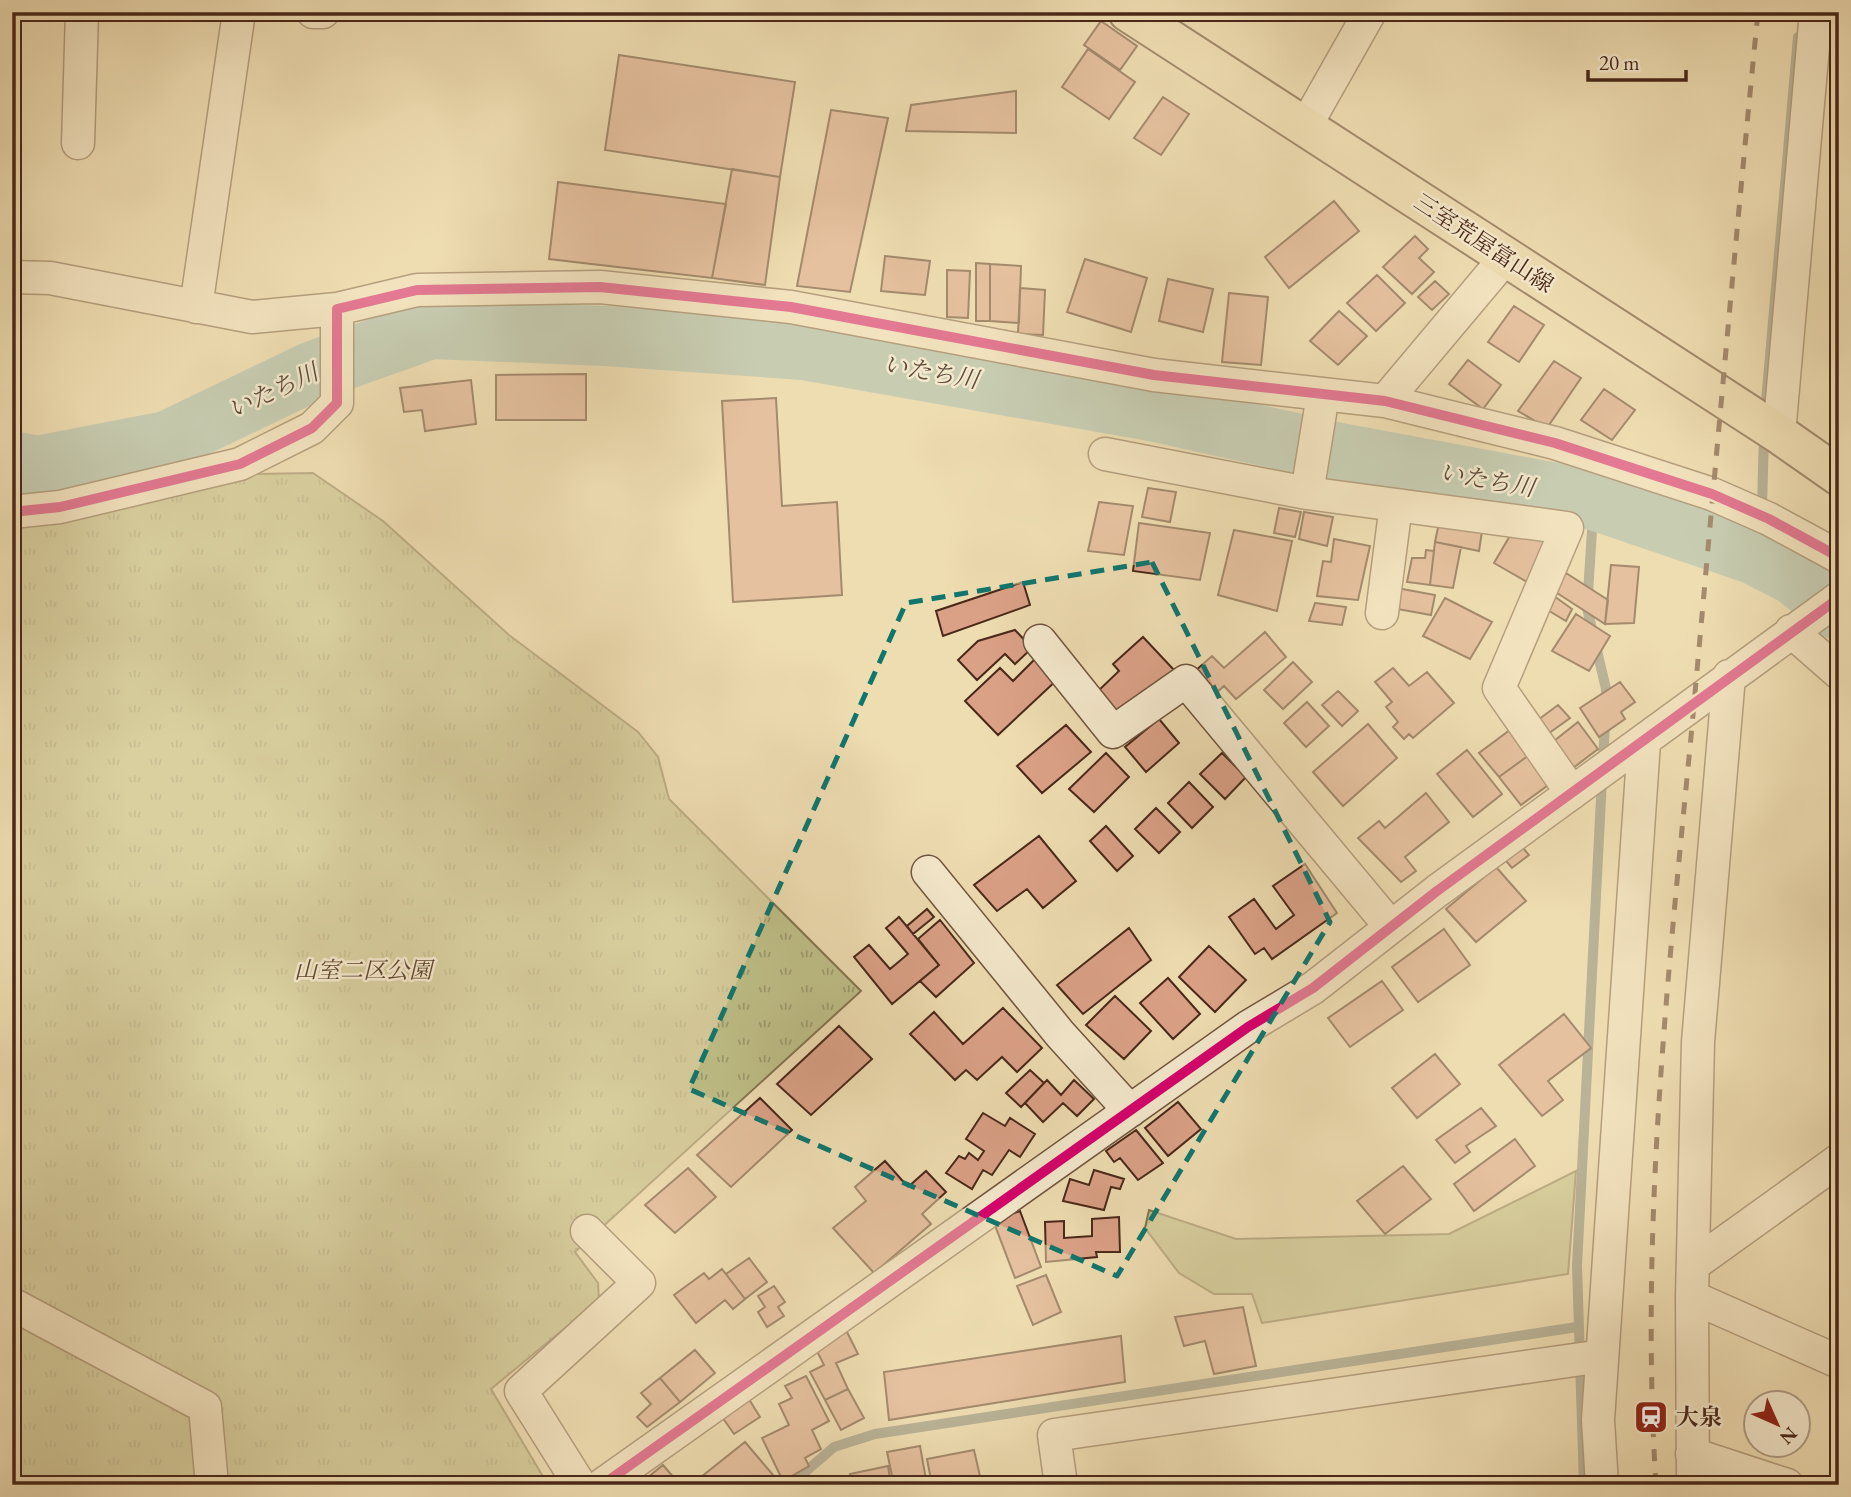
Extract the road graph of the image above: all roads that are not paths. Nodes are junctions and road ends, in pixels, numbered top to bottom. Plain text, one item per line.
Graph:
1 (82, 12) edge
2 (239, 12) edge
3 (313, 12) edge
4 (323, 12) edge
5 (1370, 12) edge
6 (1816, 12) edge
7 (1133, 13) edge
8 (1305, 127) junction
9 (78, 143) dead end
10 (1506, 257) junction
11 (12, 277) edge
12 (182, 304) junction
13 (337, 309) junction
14 (1323, 395) junction
15 (1385, 401) junction
16 (1779, 434) junction
17 (1105, 454) dead end
18 (1839, 476) edge
19 (1307, 493) junction
20 (1396, 505) junction
21 (12, 512) edge
22 (1839, 557) edge
23 (1839, 598) edge
24 (1382, 613) dead end
25 (1802, 624) junction
26 (1040, 640) dead end
27 (1839, 673) edge
28 (1729, 676) junction
29 (1644, 742) junction
30 (1572, 793) junction
31 (928, 872) dead end
32 (1391, 927) junction
33 (1130, 1111) junction
34 (1839, 1160) edge
35 (587, 1231) dead end
36 (1693, 1265) junction
37 (1692, 1297) junction
38 (12, 1304) edge
39 (1602, 1356) junction
40 (1839, 1362) edge
41 (1693, 1469) edge
42 (610, 1482) edge
43 (212, 1485) edge
44 (580, 1485) edge
45 (1061, 1485) edge
46 (1602, 1485) edge
47 (1787, 1485) edge

1 - 9 street
2 - 12 street
3 - 4 street
5 - 8 street
6 - 16 street
7 - 8 main road, 三室荒屋富山線
8 - 10 main road, 三室荒屋富山線
10 - 15 street
10 - 16 main road, 三室荒屋富山線
11 - 12 street
12 - 13 street
13 - 14 street
13 - 21 street
14 - 15 street
14 - 19 street
15 - 22 street
16 - 18 main road, 三室荒屋富山線
17 - 19 street
19 - 20 street
20 - 24 street
20 - 30 street
23 - 25 street
25 - 27 street
25 - 28 street
26 - 32 street
28 - 29 street
28 - 36 street
29 - 30 street
29 - 39 street
30 - 32 street
31 - 33 street
32 - 33 street
33 - 42 street
34 - 36 street
35 - 44 street
36 - 37 street
37 - 40 street
37 - 41 street
38 - 43 street
39 - 45 street
39 - 46 street
41 - 47 street

